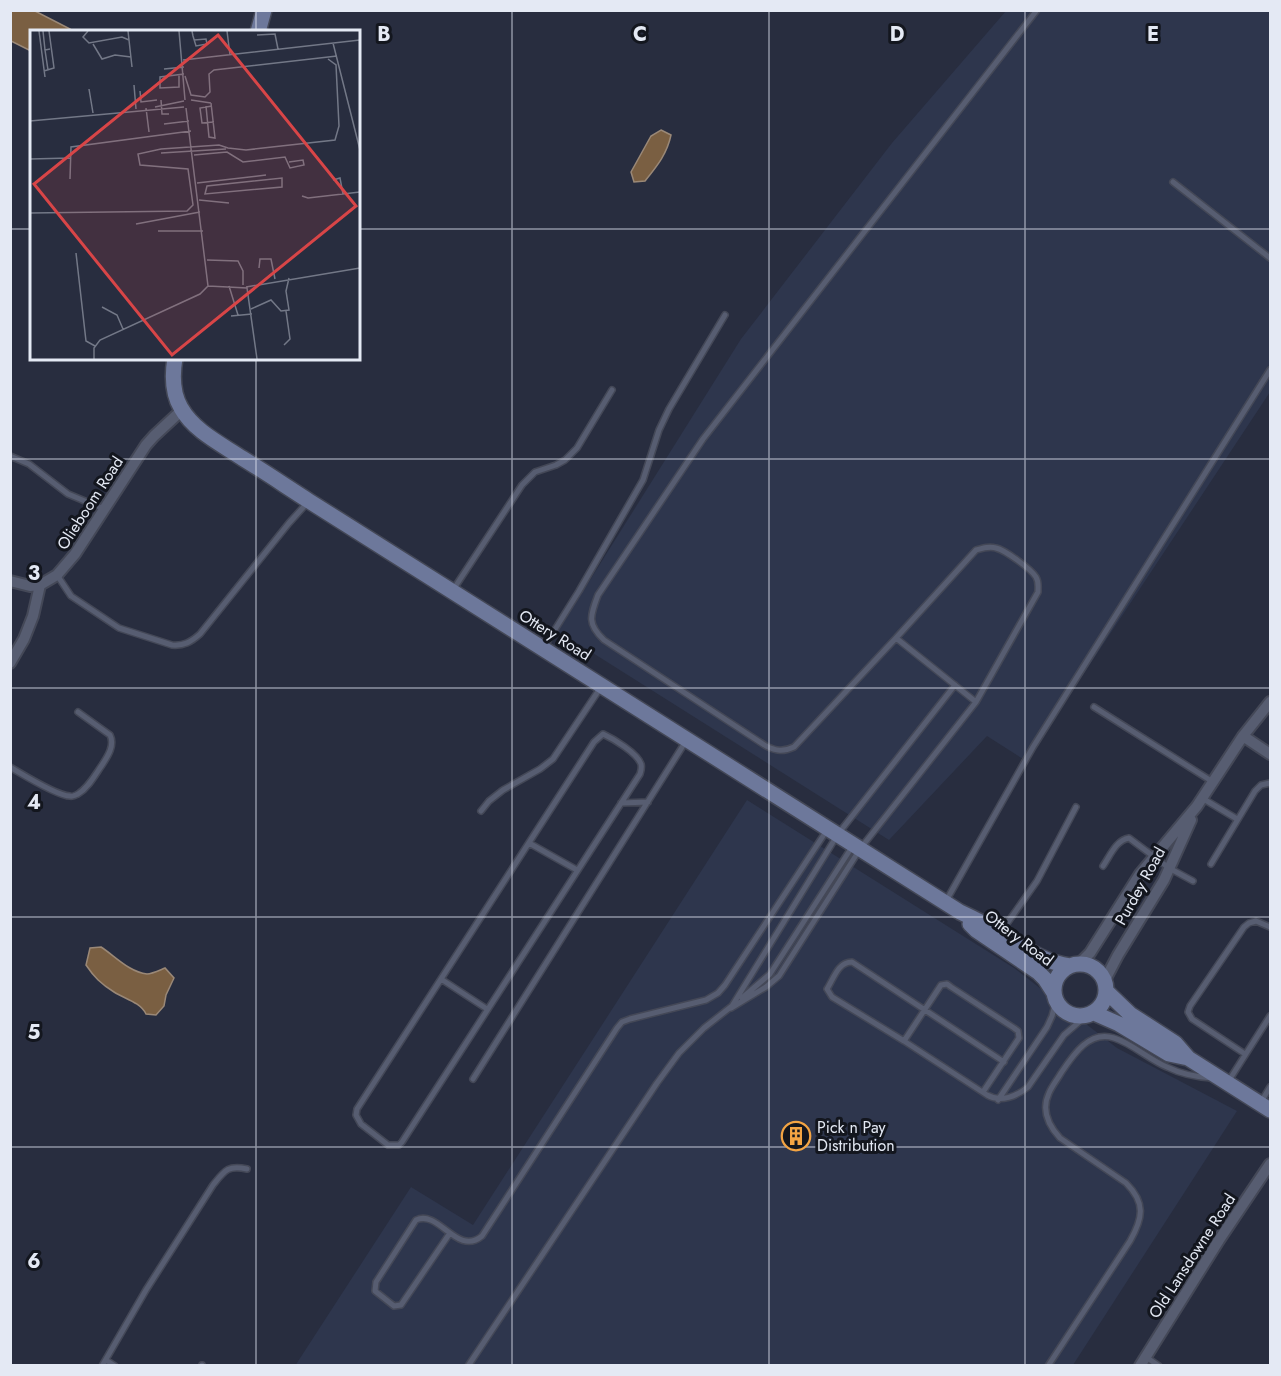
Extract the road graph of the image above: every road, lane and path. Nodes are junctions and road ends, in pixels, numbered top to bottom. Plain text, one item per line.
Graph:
1 (264, 10) edge
2 (1037, 10) edge
3 (259, 30) edge
4 (1173, 182) dead end
5 (1270, 255) edge
6 (725, 315) dead end
7 (175, 360) edge
8 (1270, 370) edge
9 (612, 390) dead end
10 (182, 410) junction
11 (10, 456) edge
12 (309, 501) junction
13 (104, 509) junction
14 (57, 575) junction
15 (10, 581) edge
16 (40, 585) junction
17 (452, 592) junction
18 (896, 638) junction
19 (543, 649) junction
20 (10, 663) edge
21 (955, 685) junction
22 (602, 686) junction
23 (976, 702) junction
24 (1270, 702) edge
25 (1094, 707) dead end
26 (78, 712) dead end
27 (1243, 736) junction
28 (687, 739) junction
29 (1270, 754) edge
30 (10, 768) edge
31 (1213, 782) junction
32 (1270, 783) edge
33 (648, 802) junction
34 (1200, 802) junction
35 (621, 803) junction
36 (1076, 807) dead end
37 (481, 811) dead end
38 (1237, 819) junction
39 (833, 831) junction
40 (529, 843) junction
41 (857, 846) junction
42 (1154, 857) junction
43 (1211, 864) dead end
44 (1103, 866) dead end
45 (1169, 868) junction
46 (577, 870) junction
47 (1193, 881) dead end
48 (945, 903) junction
49 (960, 912) junction
50 (1270, 927) edge
51 (1000, 933) junction
52 (1075, 964) junction
53 (441, 979) junction
54 (1106, 986) junction
55 (1055, 997) junction
56 (731, 1008) junction
57 (488, 1009) junction
58 (924, 1010) junction
59 (1090, 1015) junction
60 (1270, 1016) edge
61 (904, 1041) junction
62 (1245, 1054) junction
63 (1188, 1058) junction
64 (1004, 1062) junction
65 (473, 1079) dead end
66 (1223, 1081) junction
67 (1270, 1087) edge
68 (983, 1092) junction
69 (998, 1100) junction
70 (1265, 1107) edge
71 (1270, 1164) edge
72 (247, 1169) dead end
73 (450, 1233) junction
74 (106, 1360) junction
75 (1143, 1361) edge
76 (102, 1365) edge
77 (115, 1365) edge
78 (468, 1365) edge
79 (1048, 1365) edge
80 (1160, 1365) edge

1 - 3 street
2 - 18 lane
4 - 5 lane
6 - 19 lane
7 - 10 street, Ottery Road
8 - 48 lane
9 - 17 lane
10 - 12 street, Ottery Road
10 - 13 street, Olieboom Road
11 - 13 lane
12 - 14 lane
12 - 17 street, Ottery Road
13 - 14 street, Olieboom Road
14 - 16 street, Olieboom Road
15 - 16 street
16 - 20 street
17 - 19 street, Ottery Road
18 - 21 lane
18 - 23 lane
19 - 22 street, Ottery Road
21 - 23 lane
21 - 39 lane
22 - 28 street, Ottery Road
22 - 37 lane
23 - 41 lane
24 - 27 street, Purdey Road
25 - 31 lane
26 - 30 lane
27 - 29 street
27 - 31 street, Purdey Road
28 - 33 lane
28 - 39 street, Ottery Road
31 - 34 street, Purdey Road
32 - 38 lane
33 - 35 lane
33 - 65 lane
34 - 38 lane
34 - 42 street, Purdey Road
34 - 45 street, Purdey Road
35 - 40 lane
35 - 46 lane
36 - 51 lane
38 - 43 lane
39 - 41 street, Ottery Road
39 - 56 lane
39 - 73 lane
40 - 46 lane
40 - 53 lane
41 - 48 street, Ottery Road
41 - 56 lane
42 - 44 lane
42 - 45 lane
42 - 52 street, Purdey Road
45 - 47 lane
45 - 54 street, Purdey Road
46 - 57 lane
48 - 49 street, Ottery Road
49 - 51 street, Ottery Road
49 - 55 street, Ottery Road
50 - 62 lane
51 - 52 street, Ottery Road
52 - 54 street
52 - 55 street
53 - 57 lane
53 - 57 lane
54 - 59 street
54 - 63 street
55 - 59 street
55 - 69 lane
56 - 78 lane
58 - 61 lane
58 - 61 lane
58 - 64 lane
58 - 64 lane
59 - 63 street
59 - 69 lane
60 - 62 lane
61 - 68 lane
62 - 66 lane
63 - 66 street
64 - 68 lane
66 - 70 street
66 - 79 lane
67 - 70 lane
68 - 69 lane
71 - 75 street, Old Lansdowne Road
72 - 74 lane
73 - 73 lane
74 - 76 lane
74 - 77 lane
75 - 80 lane

